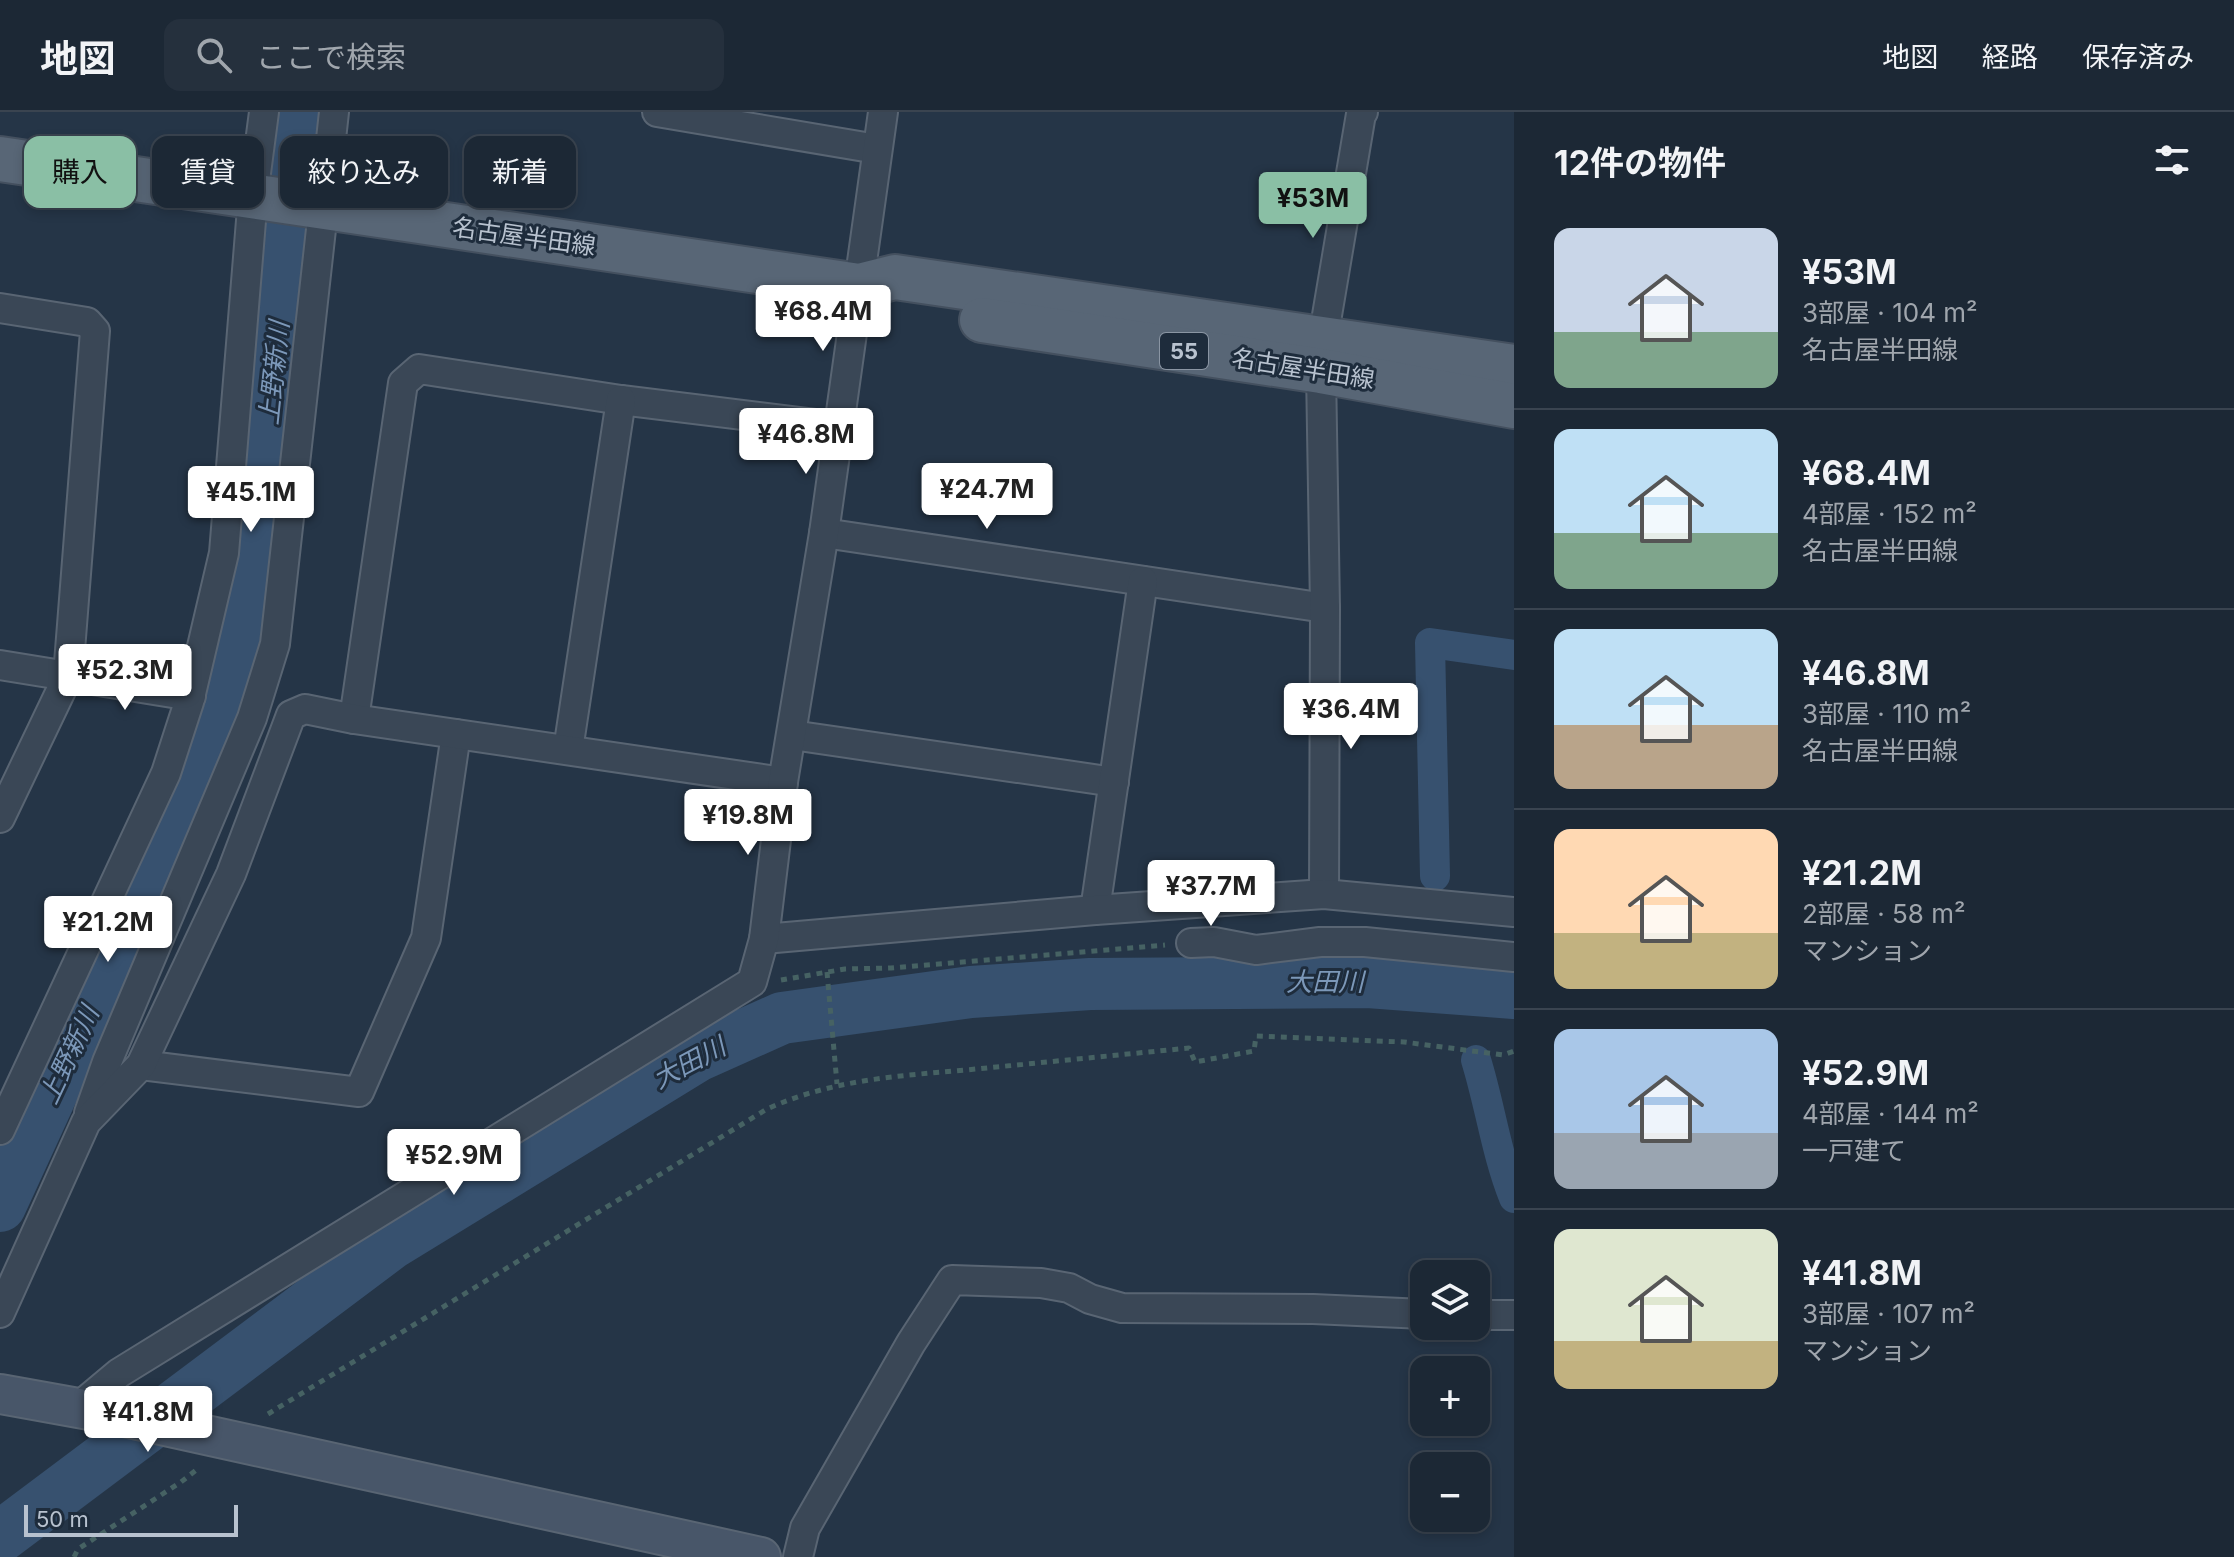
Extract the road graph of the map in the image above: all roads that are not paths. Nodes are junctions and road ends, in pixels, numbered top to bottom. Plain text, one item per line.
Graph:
1 (264, 112) edge
2 (334, 112) edge
3 (658, 112) edge
4 (883, 112) edge
5 (1361, 113) edge
6 (263, 136) edge
7 (330, 136) edge
8 (877, 149) junction
9 (0, 159) edge
10 (152, 182) edge
11 (259, 208) edge
12 (317, 208) edge
13 (324, 208) edge
14 (859, 286) junction
15 (0, 308) edge
16 (1322, 355) junction
17 (1514, 367) edge
18 (621, 400) junction
19 (1514, 406) edge
20 (839, 427) junction
21 (824, 533) junction
22 (1143, 581) junction
23 (1325, 608) junction
24 (0, 665) edge
25 (68, 676) junction
26 (191, 696) junction
27 (354, 719) junction
28 (456, 734) junction
29 (792, 735) junction
30 (568, 750) junction
31 (783, 782) junction
32 (1114, 782) junction
33 (0, 818) edge
34 (1324, 894) junction
35 (1095, 910) junction
36 (1514, 912) edge
37 (764, 939) junction
38 (1191, 943) road end
39 (1514, 957) edge
40 (141, 1065) junction
41 (86, 1122) junction
42 (0, 1130) edge
43 (0, 1313) edge
44 (1410, 1313) edge
45 (1490, 1315) edge
46 (1514, 1315) edge
47 (0, 1394) edge
48 (91, 1411) junction
49 (761, 1557) edge
50 (798, 1557) edge

1 - 6 street
2 - 7 street
3 - 8 street
4 - 8 street
5 - 16 street
8 - 14 street
9 - 10 main road, 名古屋半田線 / 55
11 - 26 street
12 - 41 street
13 - 14 main road, 名古屋半田線 / 55
14 - 16 main road, 名古屋半田線 / 55
14 - 20 street
15 - 25 street
16 - 17 main road, 名古屋半田線 / 55
16 - 19 main road, 名古屋半田線 / 55
16 - 23 street
18 - 20 street
18 - 27 street
18 - 30 street
20 - 21 street
21 - 22 street
21 - 29 street
22 - 23 street
22 - 32 street
23 - 34 street
24 - 25 street
25 - 26 street
25 - 33 street
26 - 42 street
27 - 28 street
27 - 40 street
28 - 30 street
28 - 40 street
29 - 31 street
29 - 32 street
30 - 31 street
31 - 37 street
32 - 35 street
34 - 35 street
34 - 36 street
35 - 37 street
37 - 48 street
38 - 39 street
40 - 41 street
41 - 43 street
44 - 50 street
45 - 46 street
47 - 48 street
48 - 49 street

